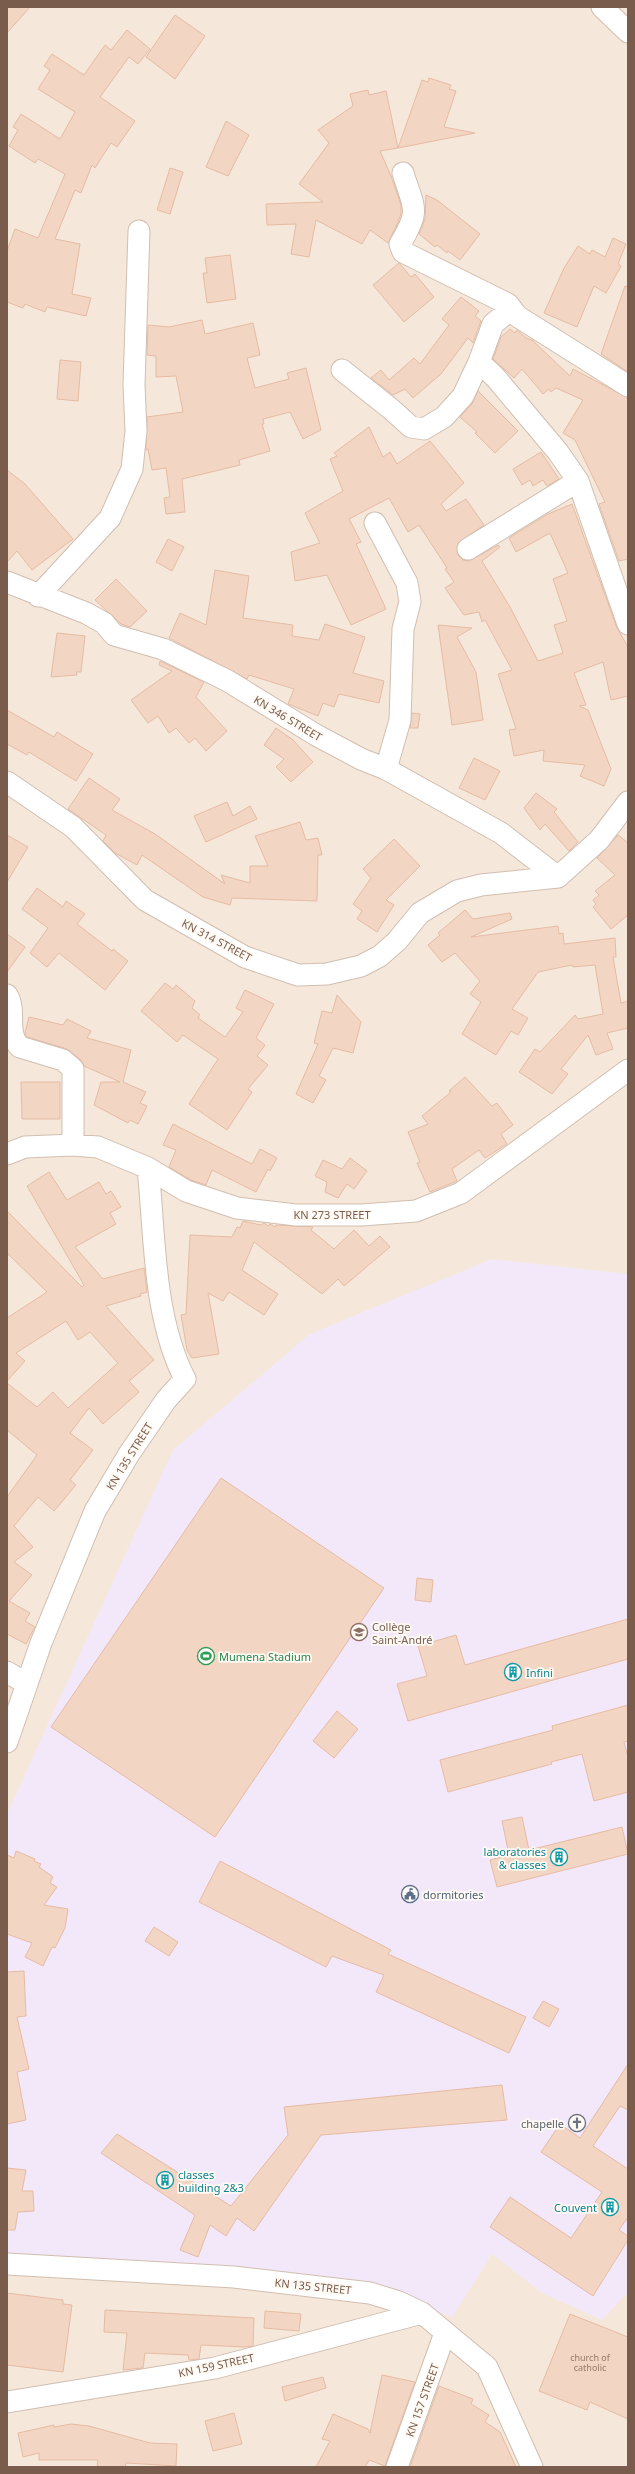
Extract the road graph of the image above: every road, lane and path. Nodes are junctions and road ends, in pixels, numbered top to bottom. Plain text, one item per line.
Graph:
1 (602, 7) edge
2 (628, 32) edge
3 (402, 173) dead end
4 (139, 231) dead end
5 (508, 304) junction
6 (479, 362) junction
7 (342, 370) dead end
8 (628, 386) edge
9 (578, 481) junction
10 (375, 523) dead end
11 (468, 549) dead end
12 (7, 582) edge
13 (38, 596) junction
14 (628, 624) edge
15 (386, 769) junction
16 (7, 782) edge
17 (628, 802) edge
18 (558, 877) junction
19 (7, 995) edge
20 (628, 1070) edge
21 (73, 1145) junction
22 (7, 1154) edge
23 (148, 1168) junction
24 (7, 1672) edge
25 (26, 1684) junction
26 (7, 1742) edge
27 (7, 2264) edge
28 (422, 2313) junction
29 (445, 2333) junction
30 (7, 2402) edge
31 (397, 2467) edge
32 (532, 2467) edge

1 - 2 street
3 - 5 street
4 - 13 street
5 - 6 street
5 - 8 street
6 - 7 street
6 - 9 street
9 - 11 street
9 - 14 street
10 - 15 street
12 - 13 street, KN 346 STREET
13 - 15 street, KN 346 STREET
15 - 18 street, KN 346 STREET
16 - 18 street, KN 314 STREET
17 - 18 street
19 - 21 street
20 - 23 street, KN 273 STREET
21 - 22 street, KN 273 STREET
21 - 23 street, KN 273 STREET
23 - 25 street, KN 135 STREET
24 - 25 street
25 - 26 street, KN 135 STREET
27 - 28 street, KN 135 STREET
28 - 29 street, KN 135 STREET
28 - 30 street, KN 159 STREET
29 - 31 street, KN 157 STREET
29 - 32 street, KN 135 STREET

